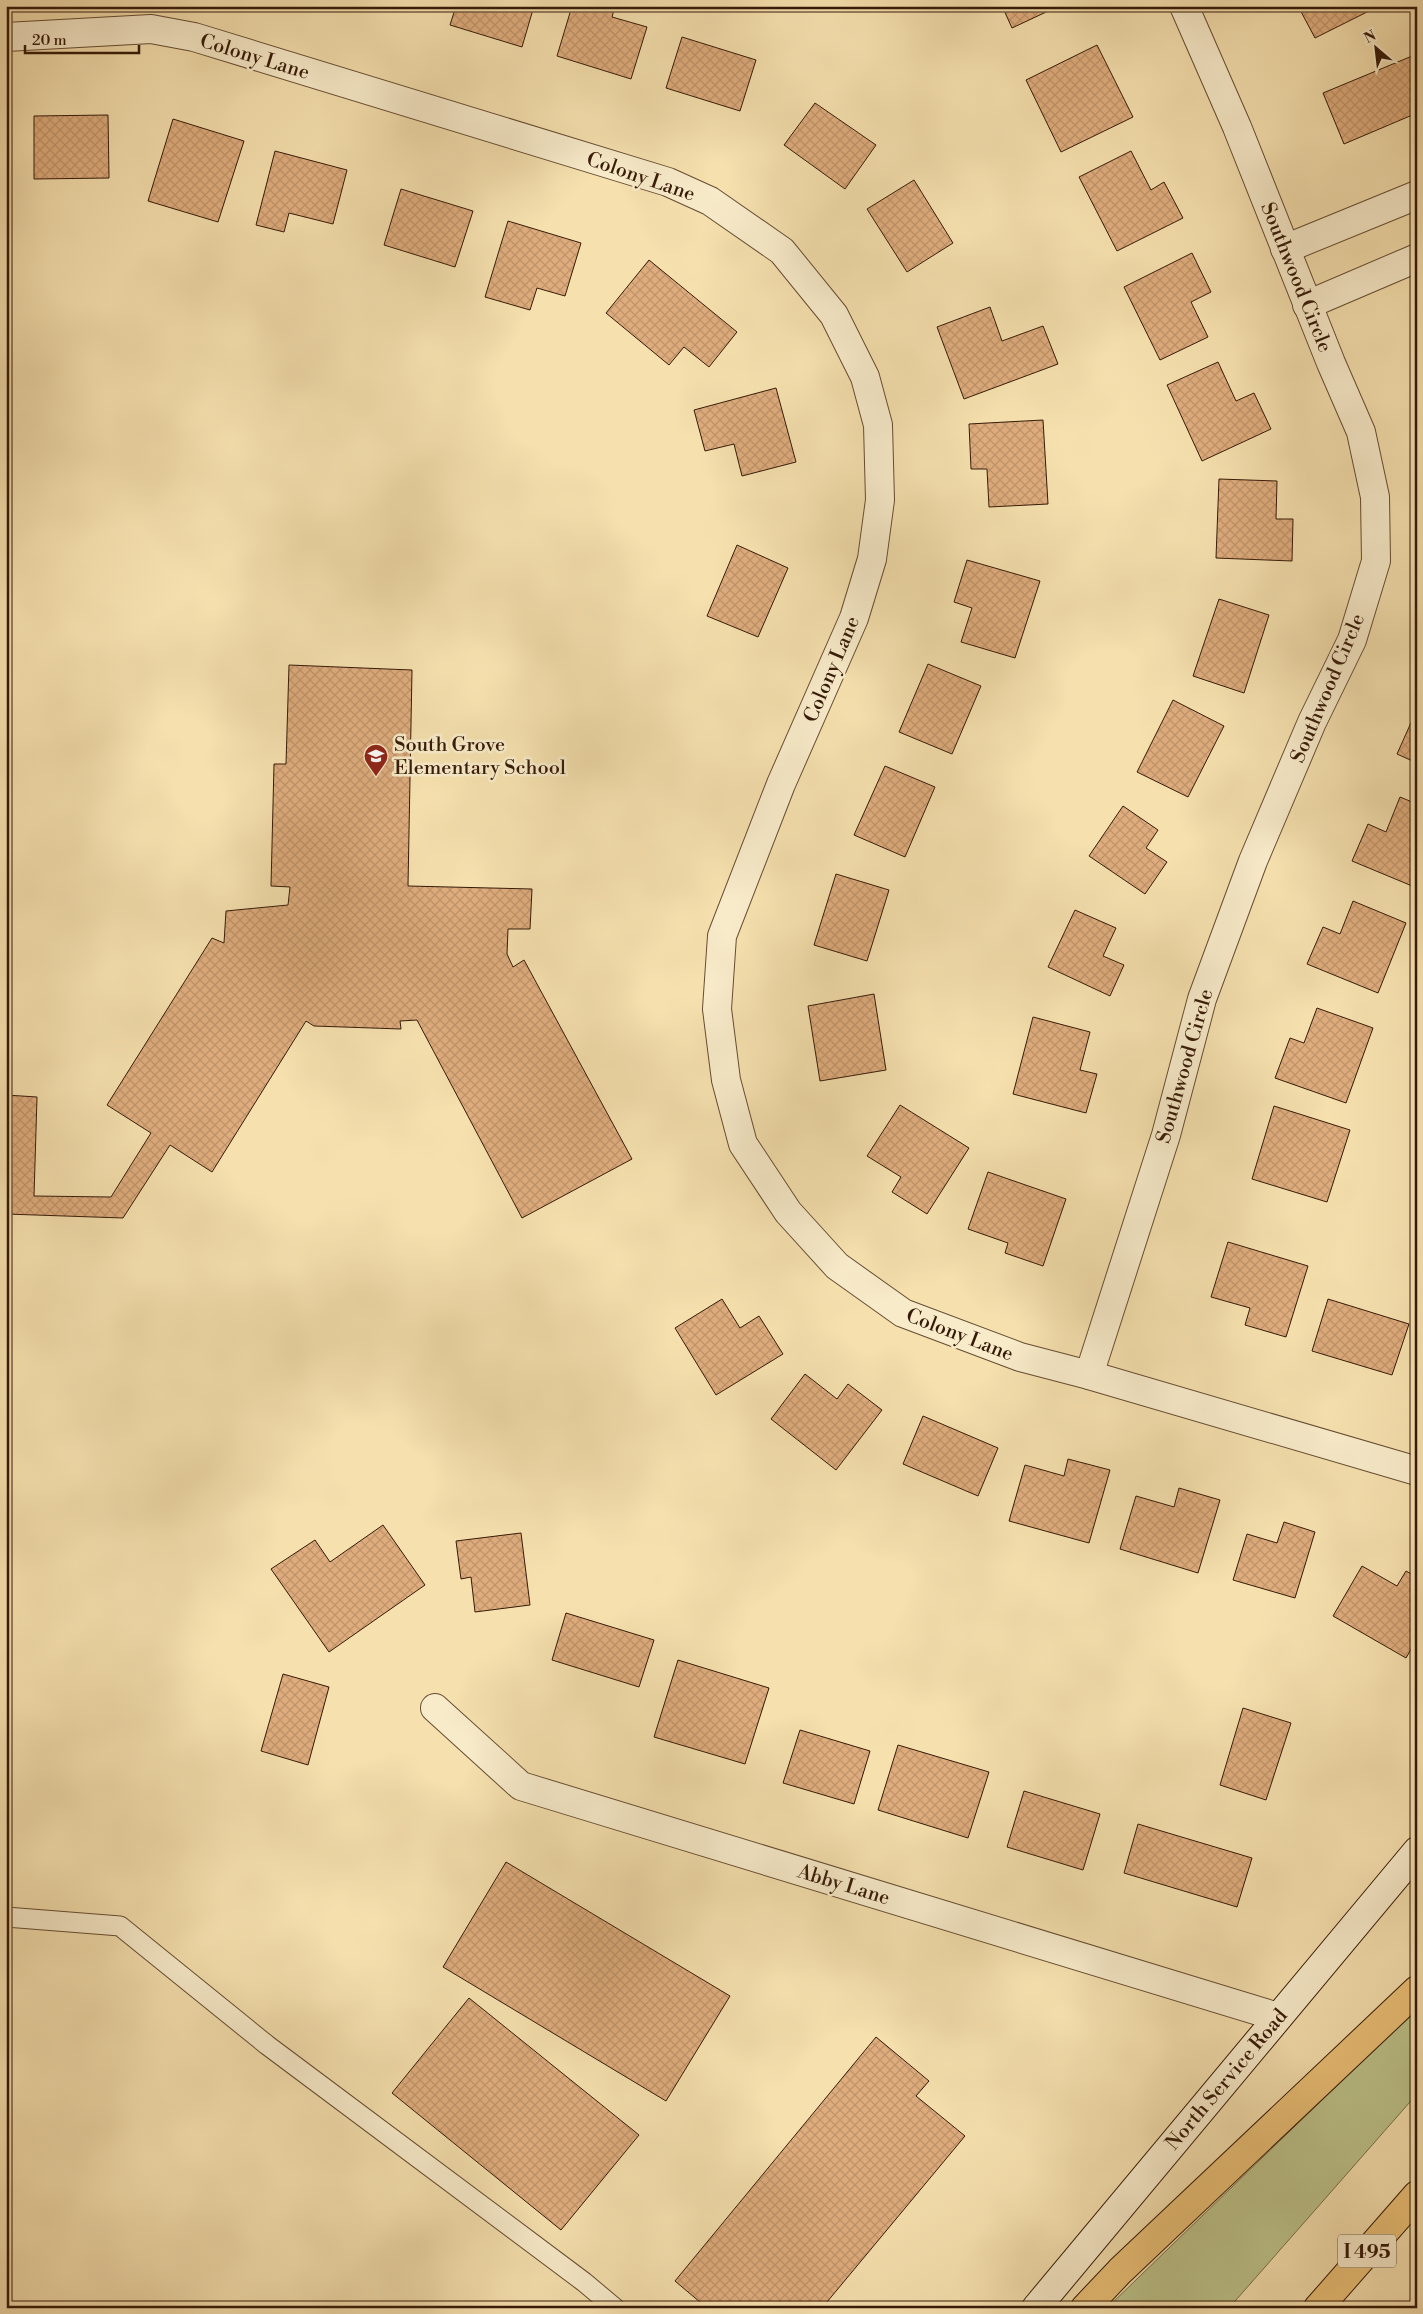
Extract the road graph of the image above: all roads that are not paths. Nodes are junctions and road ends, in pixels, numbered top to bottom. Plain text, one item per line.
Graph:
1 (1184, 6) edge
2 (6, 37) edge
3 (1417, 195) edge
4 (1285, 249) junction
5 (1417, 258) edge
6 (1307, 305) junction
7 (1090, 1375) junction
8 (1417, 1471) edge
9 (435, 1708) dead end
10 (1417, 1850) edge
11 (6, 1917) edge
12 (1417, 1990) edge
13 (1278, 2017) junction
14 (1417, 2195) edge
15 (615, 2308) edge
16 (1036, 2308) edge
17 (1085, 2308) edge
18 (1318, 2308) edge

1 - 4 street, Southwood Circle
2 - 7 street, Colony Lane
3 - 4 street
4 - 6 street, Southwood Circle
5 - 6 street
6 - 7 street, Southwood Circle
7 - 8 street, Colony Lane
9 - 13 street, Abby Lane
10 - 13 street, North Service Road
11 - 15 lane
12 - 17 highway
13 - 16 street, North Service Road
14 - 18 highway, I 495

